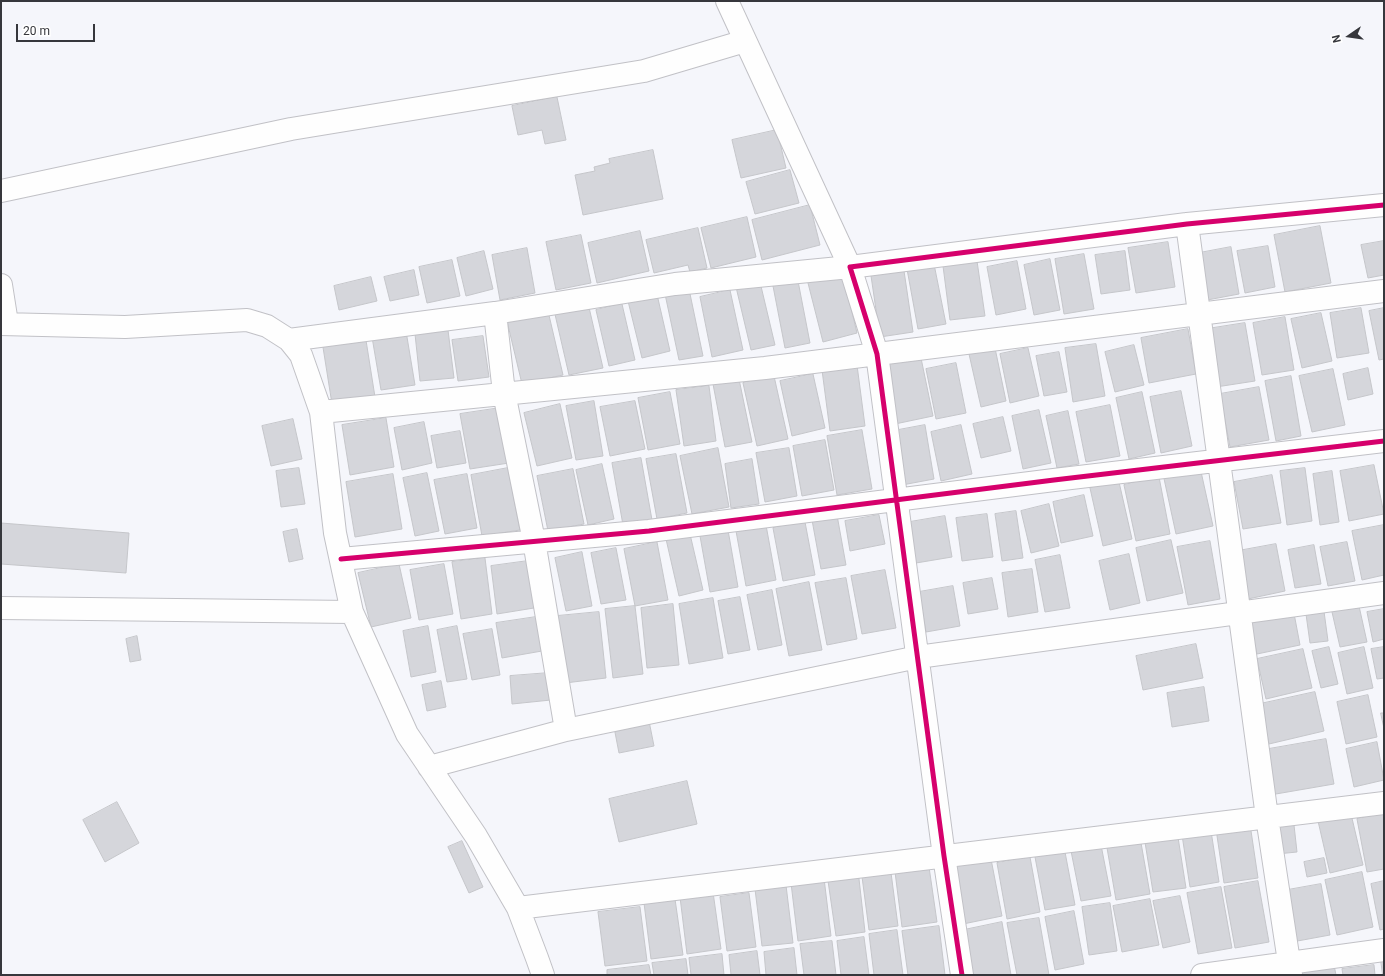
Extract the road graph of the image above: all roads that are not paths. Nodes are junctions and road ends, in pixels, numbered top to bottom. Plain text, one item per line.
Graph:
1 (727, 1) edge
2 (745, 41) junction
3 (1, 191) edge
4 (1384, 205) edge
5 (1187, 224) junction
6 (850, 267) junction
7 (1, 285) edge
8 (1384, 291) edge
9 (495, 313) junction
10 (1199, 314) junction
11 (4, 324) edge
12 (289, 340) junction
13 (877, 354) junction
14 (504, 393) junction
15 (321, 412) junction
16 (1384, 441) edge
17 (1219, 460) junction
18 (897, 499) junction
19 (534, 541) junction
20 (341, 559) junction
21 (1384, 593) edge
22 (1, 608) edge
23 (352, 612) junction
24 (1239, 612) junction
25 (918, 657) junction
26 (566, 730) junction
27 (429, 767) junction
28 (1384, 803) edge
29 (1267, 817) junction
30 (944, 856) junction
31 (518, 908) junction
32 (1384, 950) edge
33 (1290, 969) edge
34 (543, 975) edge
35 (962, 975) edge
36 (1202, 975) edge

1 - 2 street
2 - 3 street
2 - 6 street
4 - 5 street
5 - 6 street
5 - 10 street
6 - 9 street
6 - 13 street
7 - 11 street
8 - 10 street
9 - 12 street
9 - 14 street
10 - 13 street
10 - 17 street
11 - 12 street
12 - 15 street
13 - 14 street
13 - 18 street
14 - 15 street
14 - 19 street
15 - 20 street
16 - 17 street
17 - 18 street
17 - 24 street
18 - 19 street
18 - 25 street
19 - 20 street
19 - 26 street
20 - 23 street
21 - 24 street
22 - 23 street
23 - 27 street
24 - 25 street
24 - 29 street
25 - 26 street
25 - 30 street
26 - 27 street
27 - 31 street
28 - 29 street
29 - 30 street
29 - 33 street
30 - 31 street
30 - 35 street
31 - 34 street
32 - 33 street
33 - 36 street

